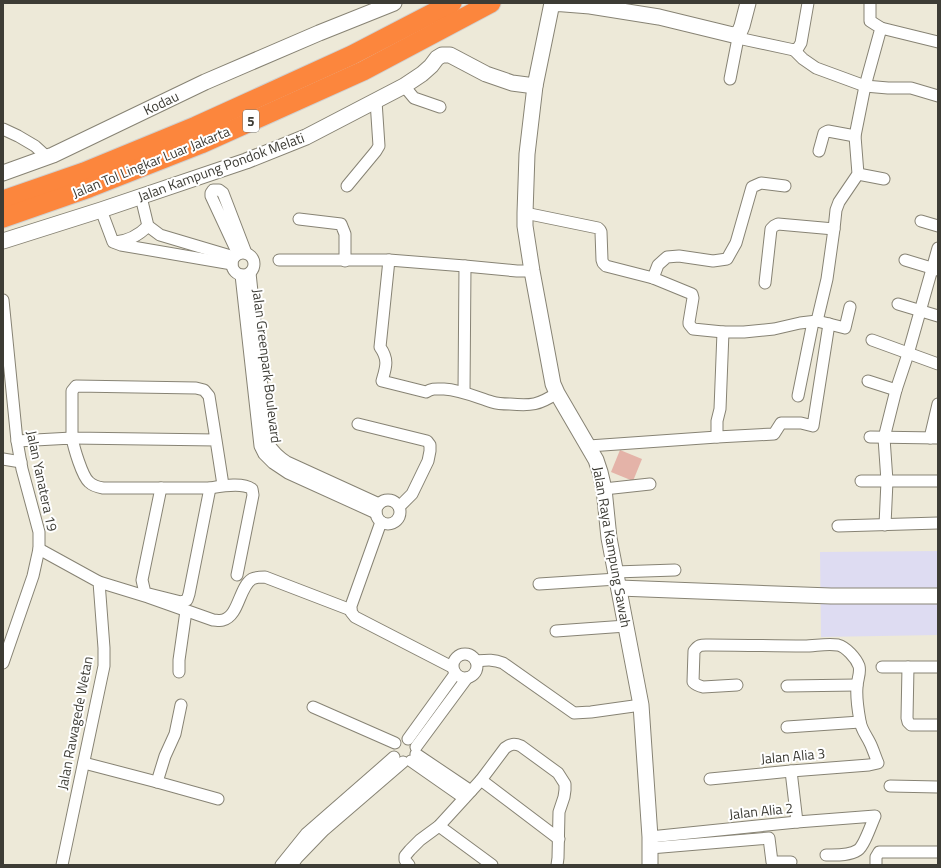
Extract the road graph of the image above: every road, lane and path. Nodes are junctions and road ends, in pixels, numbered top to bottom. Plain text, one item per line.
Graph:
1 (394, 3) edge
2 (406, 3) edge
3 (452, 3) edge
4 (491, 3) edge
5 (552, 3) edge
6 (748, 3) edge
7 (808, 3) edge
8 (870, 3) edge
9 (881, 28) junction
10 (319, 33) junction
11 (739, 35) junction
12 (938, 42) edge
13 (794, 50) junction
14 (730, 79) dead end
15 (404, 86) junction
16 (534, 86) junction
17 (865, 86) junction
18 (938, 96) edge
19 (376, 101) junction
20 (440, 107) dead end
21 (3, 129) edge
22 (855, 136) junction
23 (819, 150) dead end
24 (47, 157) junction
25 (3, 174) edge
26 (858, 174) junction
27 (884, 179) dead end
28 (347, 186) dead end
29 (786, 186) dead end
30 (141, 197) junction
31 (3, 200) edge
32 (101, 210) junction
33 (525, 213) junction
34 (3, 218) edge
35 (299, 218) dead end
36 (921, 221) dead end
37 (148, 226) junction
38 (938, 226) edge
39 (834, 229) junction
40 (169, 239) junction
41 (3, 241) edge
42 (113, 242) junction
43 (938, 248) edge
44 (165, 253) junction
45 (237, 257) junction
46 (279, 260) dead end
47 (389, 260) junction
48 (904, 260) dead end
49 (346, 261) junction
50 (464, 266) junction
51 (935, 269) edge
52 (532, 271) junction
53 (245, 274) junction
54 (653, 278) junction
55 (765, 283) dead end
56 (3, 300) edge
57 (898, 304) dead end
58 (850, 306) dead end
59 (920, 311) junction
60 (938, 316) edge
61 (815, 322) junction
62 (829, 324) junction
63 (723, 332) junction
64 (5, 336) edge
65 (872, 340) dead end
66 (908, 354) junction
67 (938, 364) edge
68 (868, 380) dead end
69 (896, 390) junction
70 (464, 392) junction
71 (557, 393) junction
72 (798, 396) dead end
73 (938, 404) edge
74 (358, 424) dead end
75 (716, 437) junction
76 (870, 437) dead end
77 (72, 438) junction
78 (884, 438) junction
79 (934, 438) edge
80 (216, 440) junction
81 (17, 441) junction
82 (589, 446) junction
83 (3, 459) edge
84 (21, 462) junction
85 (938, 480) edge
86 (886, 481) junction
87 (861, 482) dead end
88 (650, 484) dead end
89 (223, 485) junction
90 (161, 488) junction
91 (210, 488) junction
92 (604, 489) junction
93 (399, 507) junction
94 (380, 516) junction
95 (938, 523) edge
96 (884, 525) junction
97 (838, 526) dead end
98 (39, 549) junction
99 (675, 570) dead end
100 (237, 575) dead end
101 (617, 580) junction
102 (99, 582) junction
103 (539, 584) dead end
104 (938, 596) edge
105 (350, 610) junction
106 (186, 611) junction
107 (626, 626) junction
108 (556, 631) dead end
109 (476, 661) junction
110 (3, 663) edge
111 (454, 667) junction
112 (882, 667) dead end
113 (908, 667) junction
114 (938, 667) edge
115 (179, 672) dead end
116 (467, 678) junction
117 (737, 685) dead end
118 (857, 685) junction
119 (787, 686) dead end
120 (181, 705) dead end
121 (641, 705) junction
122 (313, 707) dead end
123 (860, 722) junction
124 (938, 726) edge
125 (787, 727) dead end
126 (408, 739) junction
127 (395, 743) junction
128 (408, 756) junction
129 (84, 763) junction
130 (791, 771) junction
131 (481, 780) junction
132 (710, 780) dead end
133 (157, 782) junction
134 (890, 786) dead end
135 (938, 787) edge
136 (468, 794) junction
137 (218, 799) dead end
138 (797, 822) junction
139 (439, 826) junction
140 (559, 839) junction
141 (650, 842) junction
142 (938, 852) edge
143 (826, 855) dead end
144 (791, 862) dead end
145 (62, 865) edge
146 (281, 865) edge
147 (292, 865) edge
148 (409, 865) edge
149 (492, 865) edge
150 (557, 865) edge
151 (650, 865) edge
152 (876, 865) edge

1 - 10 street, Kodau
2 - 10 street, Kodau
3 - 31 highway, Jalan Tol Lingkar Luar Jakarta / 5
4 - 34 highway, Jalan Tol Lingkar Luar Jakarta / 5
5 - 11 street
5 - 16 street, Jalan Raya Kampung Sawah
6 - 11 street
7 - 13 street
8 - 9 street
9 - 12 street
9 - 17 street
10 - 24 street, Kodau
11 - 13 street
11 - 14 street
13 - 17 street
15 - 16 street, Jalan Kampung Pondok Melati
15 - 19 street, Jalan Kampung Pondok Melati
15 - 20 street
16 - 33 street, Jalan Raya Kampung Sawah
17 - 18 street
17 - 22 street
19 - 28 street
19 - 30 street, Jalan Kampung Pondok Melati
21 - 24 street
22 - 23 street
22 - 26 street
24 - 25 street, Kodau
26 - 27 street
26 - 39 street
29 - 54 street
30 - 32 street, Jalan Kampung Pondok Melati
30 - 37 street
32 - 41 street, Jalan Kampung Pondok Melati
32 - 42 street
33 - 52 street, Jalan Raya Kampung Sawah
33 - 54 street
35 - 49 street
36 - 38 street
37 - 40 street
37 - 42 street
39 - 55 street
39 - 61 street
40 - 44 street
40 - 45 street
42 - 44 street
43 - 51 street
44 - 45 street
45 - 45 street
45 - 53 street
45 - 53 street
46 - 49 street
47 - 49 street
47 - 50 street
47 - 70 street
48 - 51 street
50 - 52 street
50 - 70 street
51 - 59 street
52 - 71 street, Jalan Raya Kampung Sawah
53 - 94 street, Jalan Greenpark Boulevard
54 - 63 street
56 - 64 street, Jalan Yanatera 19
57 - 59 street
58 - 62 street
59 - 60 street
59 - 66 street
61 - 62 street
61 - 63 street
61 - 72 street
62 - 75 street
63 - 75 street
64 - 81 street, Jalan Yanatera 19
65 - 66 street
66 - 67 street
66 - 69 street
68 - 69 street
69 - 78 street
70 - 71 street
71 - 82 street, Jalan Raya Kampung Sawah
73 - 79 street
74 - 93 street
75 - 82 street
76 - 78 street
77 - 80 street
77 - 80 street
77 - 81 street
77 - 90 street
78 - 79 street
78 - 86 street
80 - 89 street
81 - 84 street, Jalan Yanatera 19
82 - 92 street, Jalan Raya Kampung Sawah
83 - 84 street
84 - 98 street, Jalan Yanatera 19
85 - 86 street
86 - 87 street
86 - 96 street
88 - 92 street
89 - 91 street
89 - 100 street
90 - 91 street
90 - 91 street
92 - 101 street, Jalan Raya Kampung Sawah
93 - 94 street
93 - 94 street
94 - 105 street
94 - 111 street
95 - 96 street
96 - 97 street
98 - 102 street
98 - 110 street, Jalan Yanatera 19
99 - 101 street
101 - 103 street
101 - 104 street
101 - 107 street, Jalan Raya Kampung Sawah
102 - 106 street
102 - 129 street, Jalan Rawagede Wetan
105 - 106 street
105 - 111 street
106 - 115 street
107 - 108 street
107 - 121 street, Jalan Raya Kampung Sawah
109 - 111 street
109 - 116 street
109 - 121 street
111 - 116 street
111 - 126 street
112 - 113 street
113 - 114 street
113 - 124 street
116 - 128 street
117 - 118 street
118 - 119 street
118 - 123 street
120 - 133 street
121 - 141 street, Jalan Raya Kampung Sawah
122 - 127 street
123 - 125 street
123 - 130 street, Jalan Alia 3
126 - 127 street
126 - 128 street
127 - 128 street
128 - 136 street
128 - 146 street
128 - 147 street
129 - 133 street
129 - 145 street, Jalan Rawagede Wetan
130 - 132 street, Jalan Alia 3
130 - 138 street
131 - 136 street
131 - 140 street
131 - 140 street
133 - 137 street
134 - 135 street
136 - 139 street
138 - 141 street, Jalan Alia 2
138 - 143 street, Jalan Alia 2
139 - 148 street
139 - 149 street
140 - 150 street
141 - 144 street
141 - 151 street, Jalan Raya Kampung Sawah
142 - 152 street

